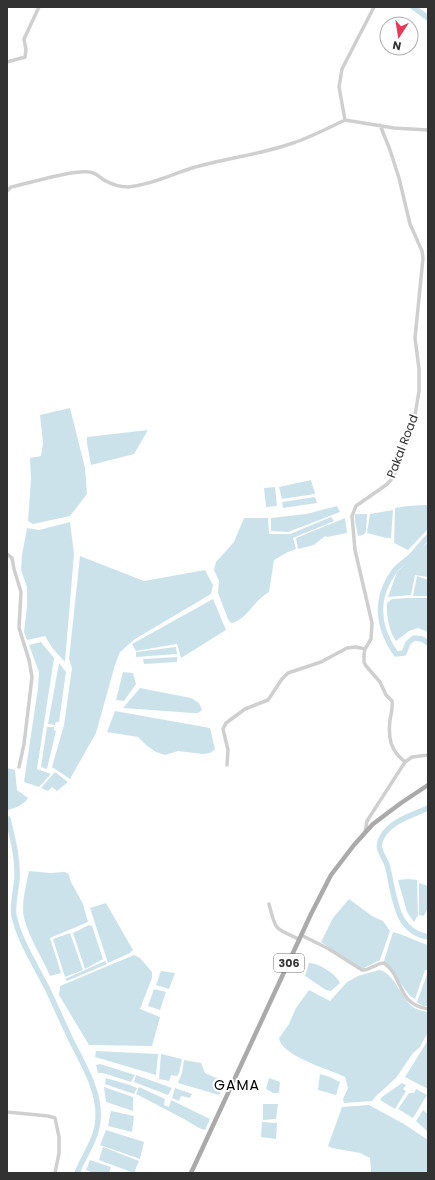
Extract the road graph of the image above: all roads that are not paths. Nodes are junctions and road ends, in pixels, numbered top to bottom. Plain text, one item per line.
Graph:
1 (39, 7) edge
2 (374, 7) edge
3 (7, 62) edge
4 (345, 120) junction
5 (380, 125) junction
6 (428, 130) edge
7 (7, 191) edge
8 (7, 554) edge
9 (365, 649) junction
10 (428, 755) edge
11 (405, 762) junction
12 (227, 765) dead end
13 (19, 767) dead end
14 (428, 785) edge
15 (365, 832) junction
16 (269, 904) dead end
17 (300, 937) junction
18 (428, 1009) edge
19 (7, 1112) edge
20 (55, 1173) edge
21 (191, 1173) edge

1 - 3 street
2 - 4 street
4 - 5 street
4 - 7 street
5 - 6 street
5 - 9 street, Pakal Road
8 - 13 street
9 - 11 street, Pakal Road
9 - 12 street
10 - 11 street
11 - 15 street
14 - 15 main road, 306
15 - 17 main road, 306
16 - 17 street
17 - 18 street
17 - 21 main road, 306
19 - 20 street

